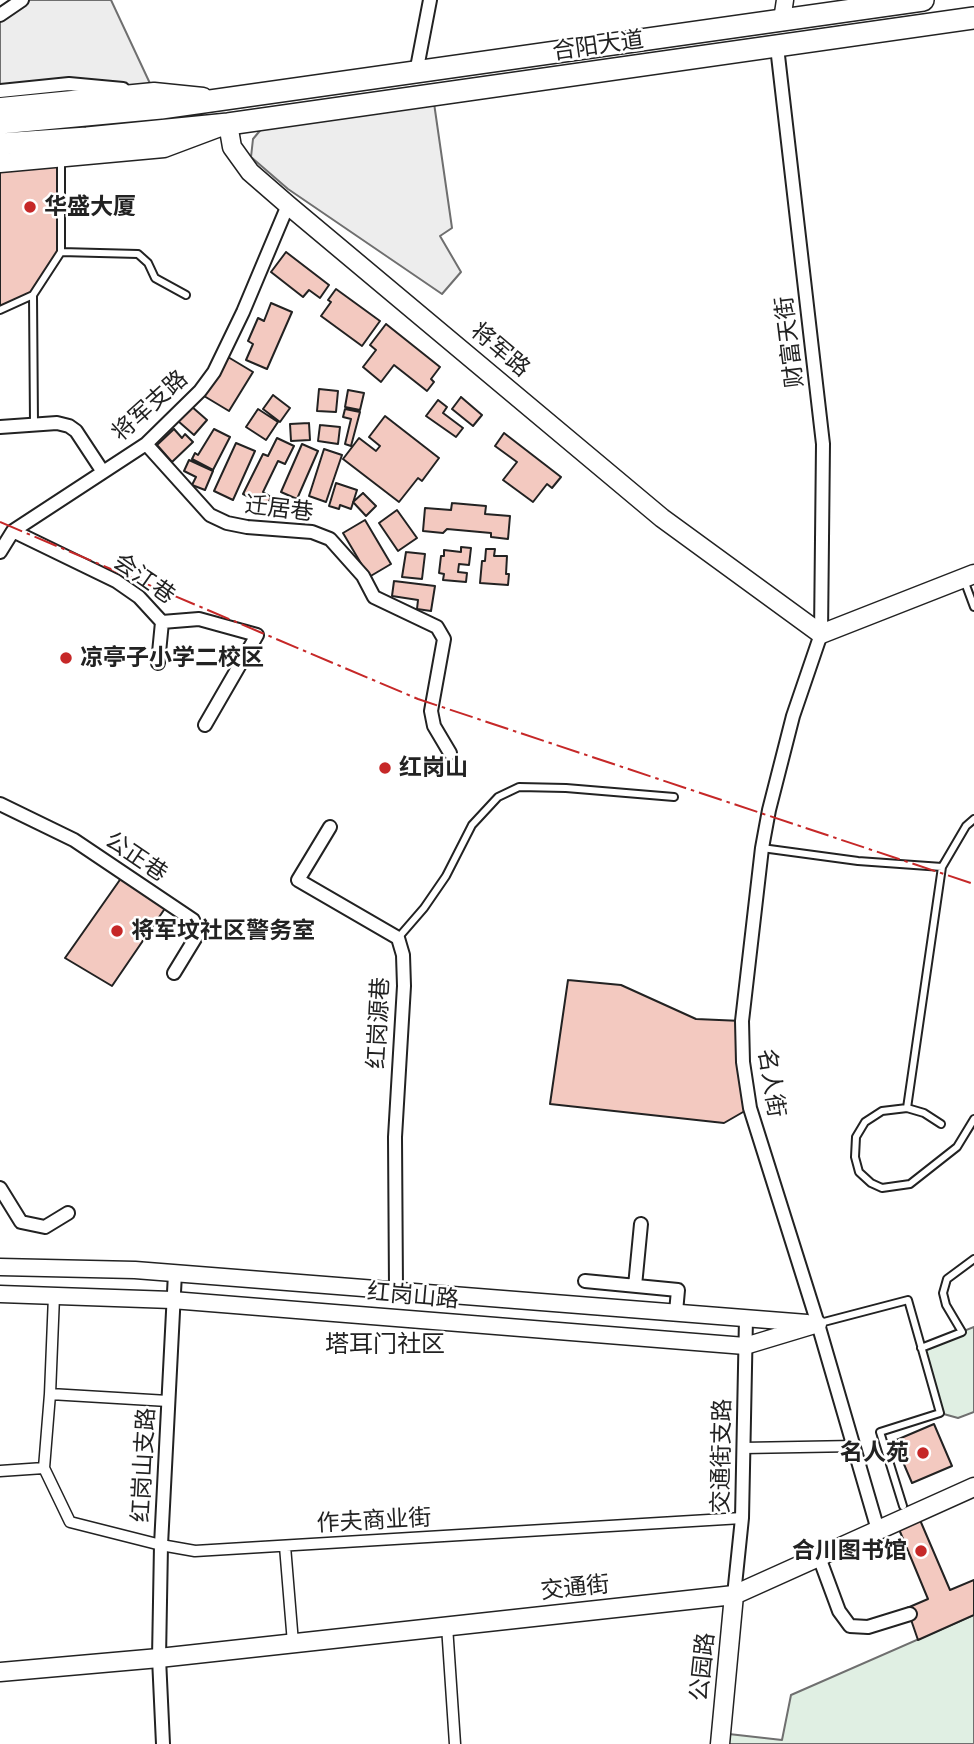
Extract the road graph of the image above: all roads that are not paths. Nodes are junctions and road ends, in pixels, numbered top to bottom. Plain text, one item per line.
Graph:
1 (22, 0) edge
2 (430, 0) edge
3 (923, 0) edge
4 (783, 10) edge
5 (0, 15) edge
6 (974, 18) edge
7 (777, 47) junction
8 (416, 73) junction
9 (0, 91) edge
10 (155, 92) junction
11 (227, 99) junction
12 (0, 107) edge
13 (0, 123) edge
14 (228, 124) junction
15 (0, 144) edge
16 (61, 157) junction
17 (0, 163) edge
18 (288, 205) junction
19 (61, 252) junction
20 (33, 295) junction
21 (186, 295) dead end
22 (0, 310) edge
23 (34, 424) junction
24 (0, 427) edge
25 (146, 444) junction
26 (103, 472) junction
27 (13, 531) junction
28 (0, 552) edge
29 (969, 576) edge
30 (974, 607) edge
31 (162, 622) junction
32 (821, 634) junction
33 (158, 663) dead end
34 (205, 725) dead end
35 (450, 753) dead end
36 (674, 797) dead end
37 (0, 804) edge
38 (974, 819) edge
39 (330, 827) dead end
40 (762, 848) junction
41 (942, 867) junction
42 (398, 938) junction
43 (174, 973) dead end
44 (908, 1108) junction
45 (974, 1119) edge
46 (941, 1124) dead end
47 (0, 1188) edge
48 (68, 1213) dead end
49 (641, 1224) dead end
50 (974, 1259) edge
51 (0, 1267) edge
52 (175, 1273) junction
53 (585, 1281) dead end
54 (635, 1286) junction
55 (396, 1289) junction
56 (0, 1294) edge
57 (54, 1296) junction
58 (173, 1300) junction
59 (676, 1312) junction
60 (747, 1318) junction
61 (818, 1324) junction
62 (745, 1346) junction
63 (921, 1348) junction
64 (50, 1394) junction
65 (168, 1401) junction
66 (855, 1446) junction
67 (743, 1448) junction
68 (44, 1468) junction
69 (0, 1471) edge
70 (974, 1487) edge
71 (903, 1506) dead end
72 (742, 1518) junction
73 (878, 1530) junction
74 (161, 1545) junction
75 (285, 1546) junction
76 (818, 1557) junction
77 (734, 1595) junction
78 (910, 1614) dead end
79 (447, 1626) junction
80 (293, 1643) junction
81 (159, 1658) junction
82 (0, 1672) edge
83 (163, 1744) edge
84 (455, 1744) edge
85 (720, 1744) edge

1 - 5 street
2 - 8 street
3 - 4 highway, 合阳大道
4 - 8 highway, 合阳大道
6 - 7 highway, 合阳大道
7 - 14 highway, 合阳大道
7 - 32 street, 财富天街
8 - 11 highway, 合阳大道
9 - 10 street
10 - 11 main road
10 - 12 main road
11 - 13 highway, 合阳大道
14 - 15 highway, 合阳大道
14 - 16 main road
14 - 18 main road, 将军路
16 - 17 main road
16 - 19 lane
18 - 25 street, 将军支路
18 - 32 main road, 将军路
19 - 20 lane
19 - 21 lane
20 - 22 lane
20 - 23 lane
23 - 24 street
23 - 26 street
25 - 26 street, 将军支路
25 - 35 street, 迁居巷
26 - 27 street, 将军支路
27 - 28 street, 将军支路
27 - 31 street, 会江巷
29 - 30 lane
29 - 32 main road
31 - 33 street
31 - 34 street, 会江巷
32 - 40 street, 名人街
36 - 42 lane
37 - 43 street, 公正巷
38 - 41 lane
39 - 42 street
40 - 41 lane
40 - 61 street, 名人街
41 - 44 lane
42 - 55 street, 红岗源巷
44 - 45 lane
44 - 46 lane
47 - 48 street
49 - 54 street
50 - 63 lane
51 - 52 street, 红岗山路
52 - 55 street, 红岗山路
52 - 58 street, 红岗山支路
53 - 54 street
54 - 59 street
55 - 59 street, 红岗山路
56 - 57 street, 红岗山路
57 - 58 street, 红岗山路
57 - 64 street
58 - 62 street, 红岗山路
58 - 65 street, 红岗山支路
59 - 60 street, 红岗山路
60 - 61 street, 红岗山路
60 - 62 street, 交通街支路
61 - 62 street, 红岗山路
61 - 63 lane, 红岗山路
61 - 66 street, 名人街
62 - 67 street, 交通街支路
63 - 71 lane
64 - 65 street
64 - 68 street
65 - 74 street, 红岗山支路
66 - 67 street
66 - 73 street, 名人街
67 - 72 street, 交通街支路
68 - 69 street
68 - 74 street, 作夫商业街
70 - 73 main road, 交通街
72 - 75 street, 作夫商业街
72 - 77 street, 交通街支路
73 - 76 main road, 交通街
74 - 75 street, 作夫商业街
74 - 81 street, 红岗山支路
75 - 80 street
76 - 77 main road, 交通街
76 - 78 street
77 - 79 main road, 交通街
77 - 85 main road, 公园路
79 - 80 main road, 交通街
79 - 84 street
80 - 81 main road, 交通街
81 - 82 main road, 交通街
81 - 83 street, 红岗山支路

